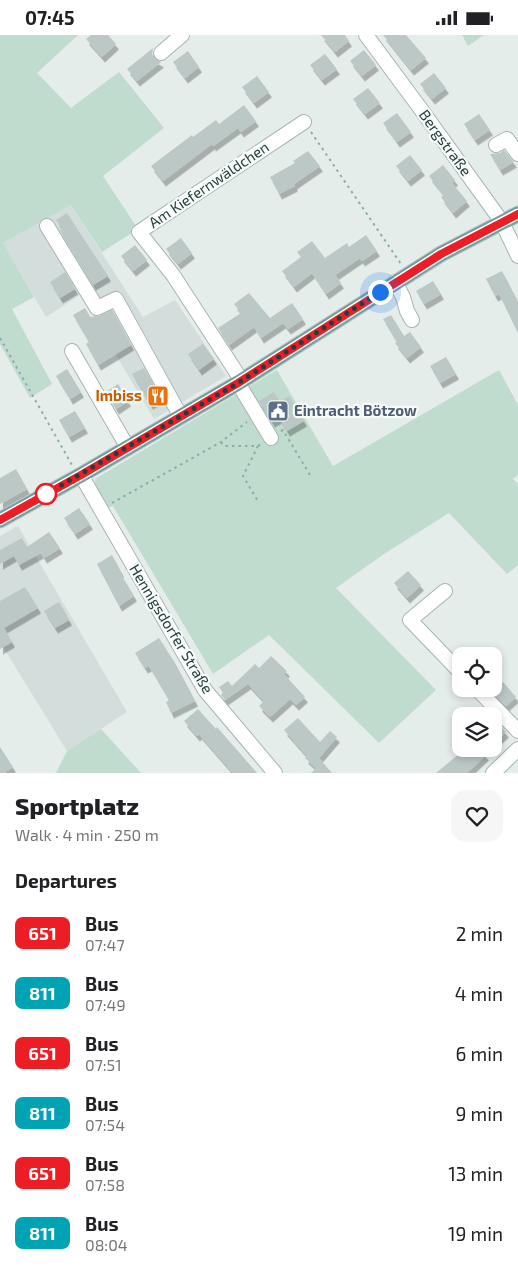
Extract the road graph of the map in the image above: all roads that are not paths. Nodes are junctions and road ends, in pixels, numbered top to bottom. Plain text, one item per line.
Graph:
1 (182, 35) edge
2 (366, 35) edge
3 (161, 53) dead end
4 (304, 122) road end
5 (496, 145) dead end
6 (518, 154) edge
7 (518, 214) edge
8 (502, 223) junction
9 (47, 226) dead end
10 (518, 256) edge
11 (401, 278) junction
12 (412, 320) dead end
13 (72, 351) dead end
14 (240, 382) junction
15 (181, 417) junction
16 (271, 438) dead end
17 (128, 448) junction
18 (80, 475) junction
19 (0, 520) edge
20 (445, 591) dead end
21 (452, 664) edge
22 (485, 697) edge
23 (518, 731) edge
24 (518, 749) edge
25 (275, 773) edge
26 (493, 773) edge

1 - 3 street
2 - 8 street, Bergstraße
4 - 14 street, Am Kiefernwäldchen
5 - 6 street
7 - 8 main road
8 - 10 street, Bergstraße
8 - 11 main road
9 - 15 street
11 - 12 street
11 - 14 main road
13 - 17 street
14 - 15 main road
14 - 16 street
15 - 17 main road
17 - 18 main road
18 - 19 main road
18 - 25 street, Hennigsdorfer Straße
20 - 21 street
22 - 23 street
24 - 26 street

